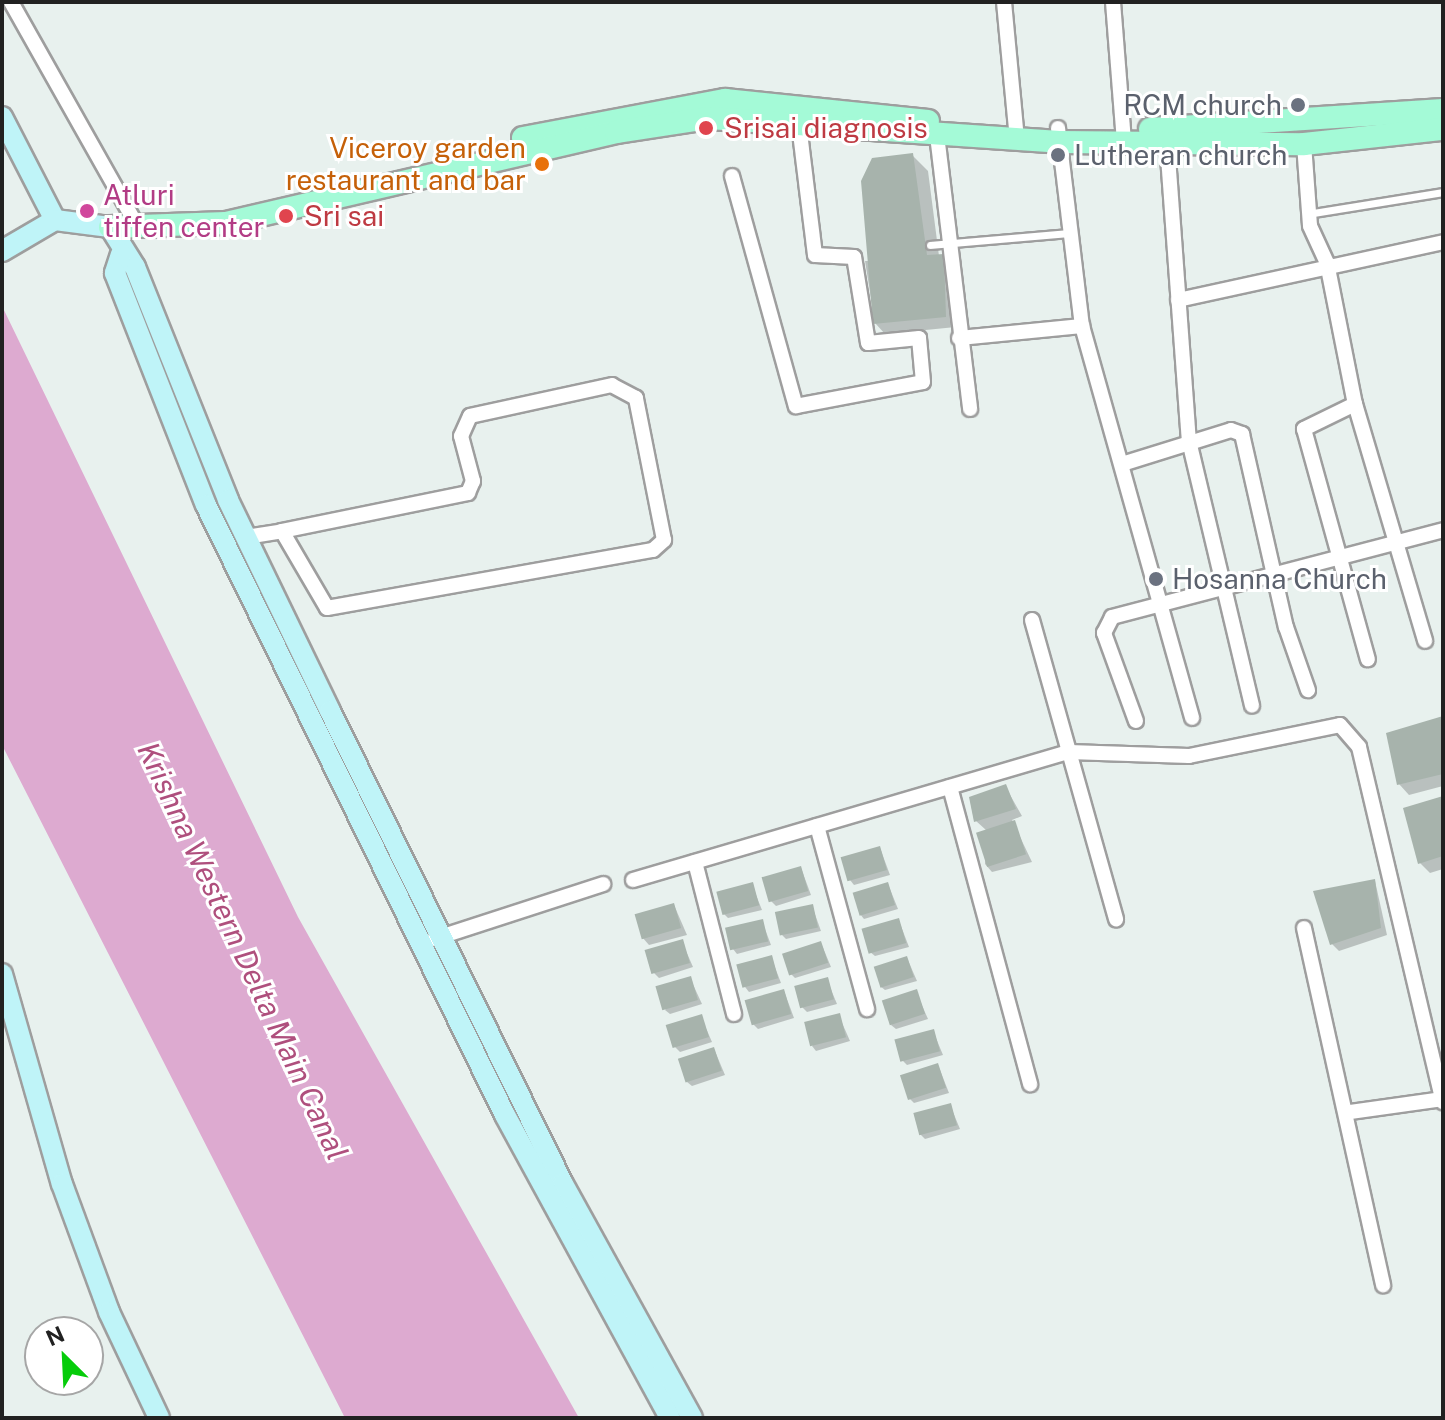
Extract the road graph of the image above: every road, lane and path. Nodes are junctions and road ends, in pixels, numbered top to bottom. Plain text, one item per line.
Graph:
1 (11, 2) edge
2 (1004, 2) edge
3 (1113, 2) edge
4 (1443, 110) edge
5 (2, 117) edge
6 (799, 124) junction
7 (1443, 129) edge
8 (1018, 133) junction
9 (937, 135) junction
10 (1058, 135) junction
11 (1124, 136) junction
12 (1167, 143) junction
13 (1304, 144) junction
14 (732, 176) dead end
15 (1443, 192) edge
16 (1307, 214) junction
17 (55, 220) junction
18 (137, 226) junction
19 (110, 227) junction
20 (171, 228) junction
21 (1071, 233) junction
22 (1443, 242) edge
23 (938, 245) junction
24 (2, 251) edge
25 (121, 254) junction
26 (1327, 263) junction
27 (1178, 300) junction
28 (1082, 326) junction
29 (959, 338) junction
30 (1355, 404) junction
31 (970, 409) dead end
32 (1189, 441) junction
33 (1122, 464) junction
34 (1443, 530) edge
35 (282, 531) junction
36 (246, 537) junction
37 (1394, 545) junction
38 (1338, 557) junction
39 (1274, 579) junction
40 (1221, 590) junction
41 (1162, 603) junction
42 (282, 612) junction
43 (262, 620) junction
44 (1032, 620) dead end
45 (1425, 641) dead end
46 (1368, 659) dead end
47 (1308, 690) dead end
48 (1252, 706) dead end
49 (1192, 718) dead end
50 (1136, 721) dead end
51 (1069, 752) junction
52 (950, 787) junction
53 (817, 826) junction
54 (695, 862) junction
55 (633, 880) dead end
56 (603, 884) dead end
57 (1116, 919) dead end
58 (1304, 928) dead end
59 (442, 936) junction
60 (422, 942) junction
61 (2, 974) edge
62 (867, 1009) dead end
63 (734, 1014) dead end
64 (1030, 1084) dead end
65 (1443, 1100) edge
66 (1350, 1112) junction
67 (528, 1136) junction
68 (1383, 1285) dead end
69 (159, 1418) edge
70 (670, 1418) edge
71 (692, 1418) edge

1 - 18 street
2 - 8 street
3 - 11 street
4 - 11 main road
5 - 17 main road
6 - 9 main road
6 - 14 street
6 - 20 main road
7 - 13 main road
8 - 9 main road
8 - 10 main road
8 - 20 main road
9 - 23 street
10 - 11 main road
10 - 21 street
11 - 12 main road
12 - 13 main road
12 - 27 street
13 - 16 street
15 - 16 lane
16 - 26 street
17 - 19 main road
17 - 24 main road
18 - 19 main road
18 - 20 main road
19 - 25 main road
21 - 23 lane
21 - 28 street
22 - 26 street
23 - 29 street
25 - 36 main road
25 - 43 main road
26 - 27 street
26 - 30 street
27 - 32 street
28 - 29 street
28 - 33 street
29 - 31 street
30 - 37 street
30 - 38 street
32 - 33 street
32 - 39 street
32 - 40 street
33 - 41 street
34 - 37 street
35 - 35 street
35 - 36 street
36 - 42 main road
37 - 38 street
37 - 45 street
38 - 39 street
38 - 46 street
39 - 40 street
39 - 47 street
40 - 41 street
40 - 48 street
41 - 49 street
41 - 50 street
42 - 43 main road
42 - 59 main road
43 - 60 main road
44 - 51 street
51 - 52 street
51 - 57 street
51 - 65 street
52 - 53 street
52 - 64 street
53 - 54 street
53 - 62 street
54 - 55 street
54 - 63 street
56 - 59 street
58 - 66 street
59 - 60 street
59 - 67 main road
60 - 67 main road
61 - 69 main road
65 - 66 street
66 - 68 street
67 - 70 main road
67 - 71 main road

